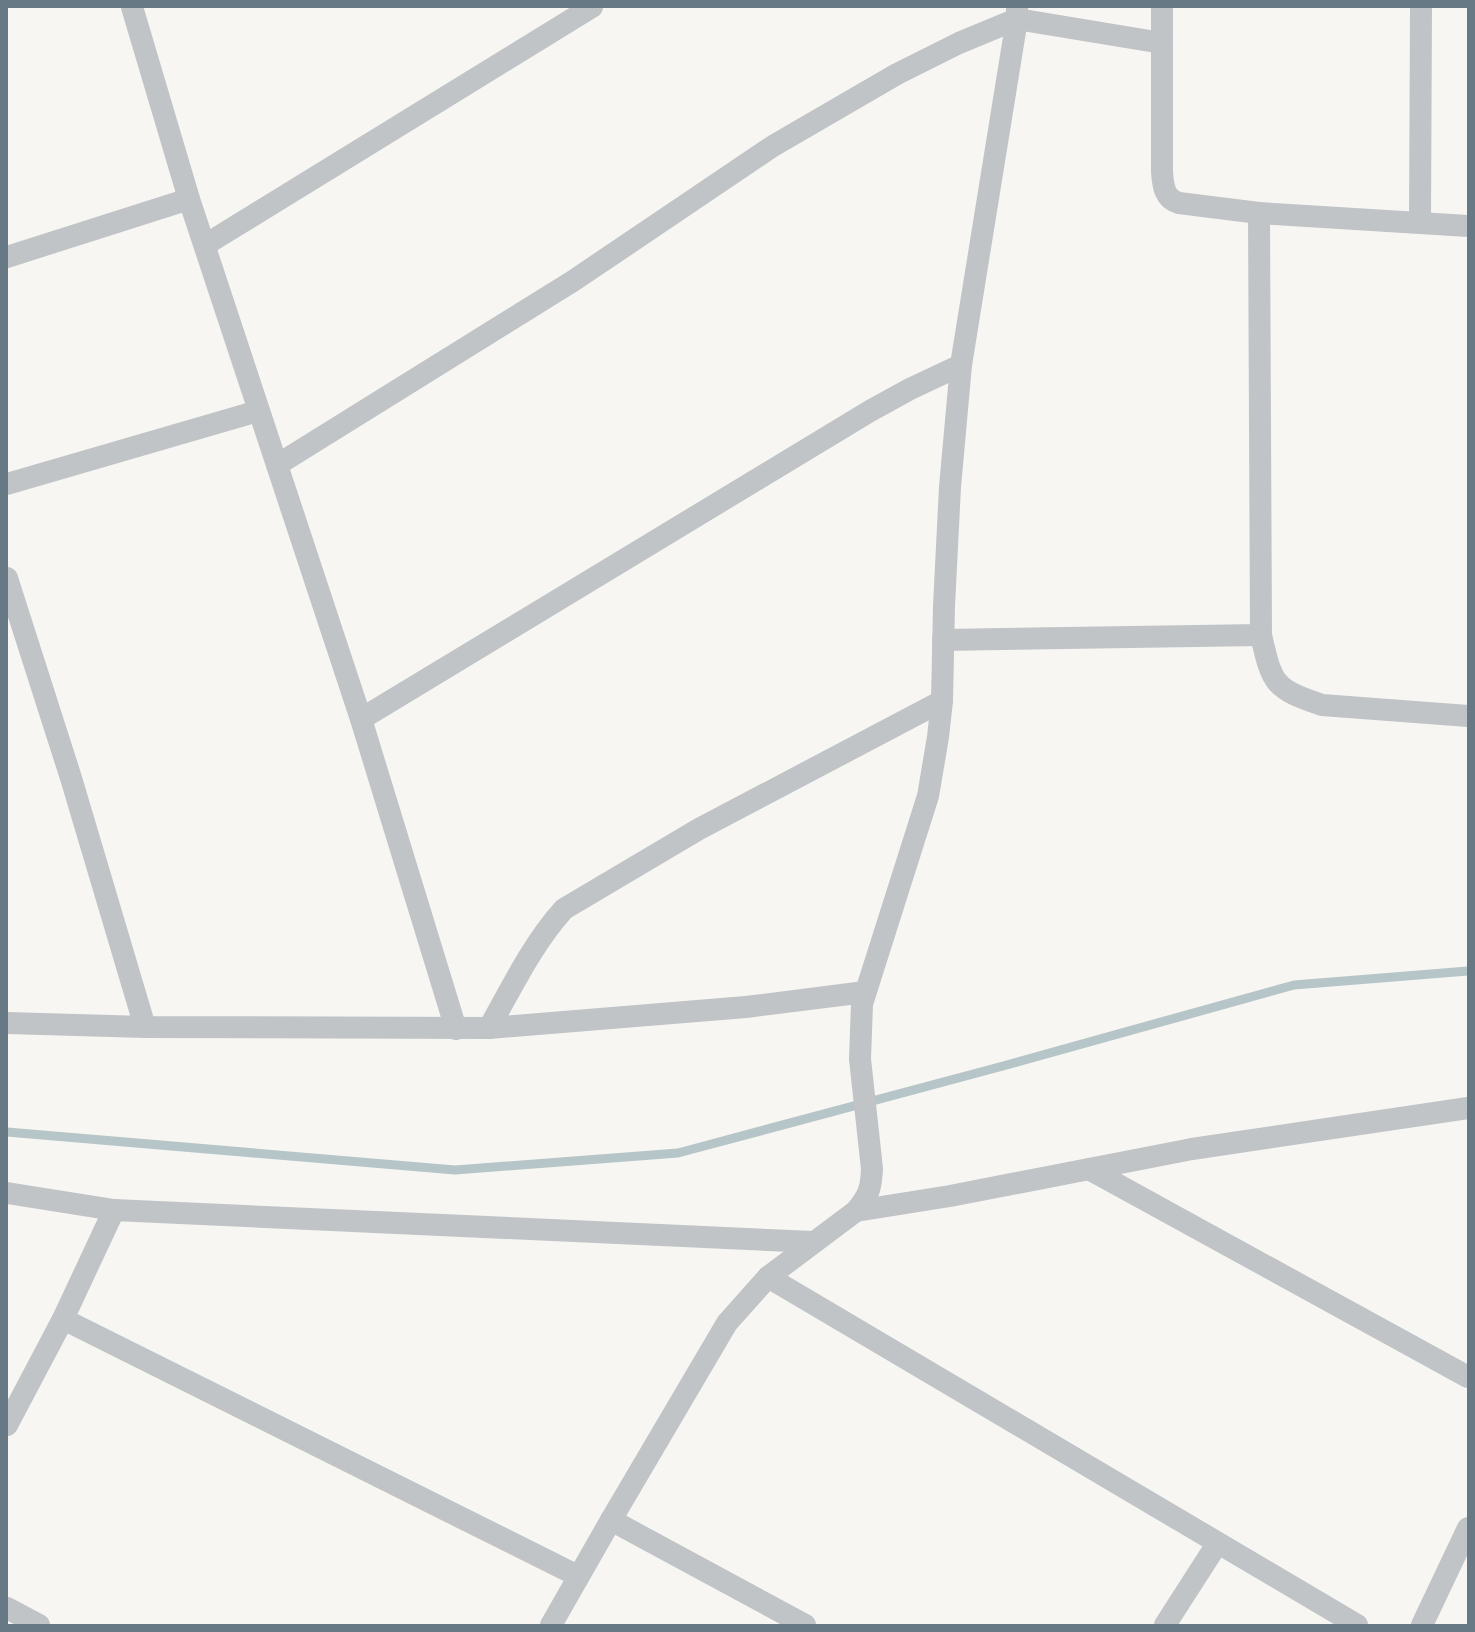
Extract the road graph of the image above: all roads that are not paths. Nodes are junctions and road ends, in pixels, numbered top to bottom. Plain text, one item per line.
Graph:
1 (132, 7) edge
2 (592, 7) edge
3 (1162, 7) edge
4 (1421, 7) edge
5 (1017, 13) edge
6 (1162, 43) junction
7 (189, 199) junction
8 (1260, 213) junction
9 (1420, 222) junction
10 (1468, 226) edge
11 (205, 245) junction
12 (7, 257) edge
13 (961, 365) junction
14 (258, 411) junction
15 (277, 465) junction
16 (7, 484) edge
17 (7, 578) edge
18 (1261, 635) junction
19 (944, 640) junction
20 (942, 701) junction
21 (1468, 716) edge
22 (360, 718) junction
23 (865, 992) junction
24 (7, 1023) edge
25 (145, 1027) junction
26 (456, 1028) junction
27 (489, 1028) junction
28 (1468, 1108) edge
29 (1089, 1169) junction
30 (7, 1193) edge
31 (114, 1210) junction
32 (856, 1211) junction
33 (813, 1242) junction
34 (768, 1277) junction
35 (63, 1319) junction
36 (1468, 1377) edge
37 (7, 1425) edge
38 (611, 1520) junction
39 (1468, 1528) edge
40 (1217, 1544) junction
41 (578, 1576) junction
42 (7, 1608) edge
43 (39, 1625) edge
44 (551, 1625) edge
45 (805, 1625) edge
46 (1165, 1625) edge
47 (1356, 1625) edge
48 (1422, 1625) edge

1 - 7 street
2 - 11 street
3 - 6 street
4 - 9 street
5 - 6 street
5 - 13 street
5 - 15 street
6 - 8 street
7 - 11 street
7 - 12 street
8 - 9 street
8 - 18 street
9 - 10 street
11 - 14 street
13 - 19 street
13 - 22 street
14 - 15 street
14 - 16 street
15 - 22 street
17 - 25 street
18 - 19 street
18 - 21 street
19 - 20 street
20 - 23 street
20 - 27 street
22 - 26 street
23 - 27 street
23 - 32 street
24 - 25 street
25 - 26 street
26 - 27 street
28 - 29 street
29 - 32 street
29 - 36 street
30 - 31 street
31 - 33 street
31 - 35 street
32 - 33 street
33 - 34 street
34 - 38 street
34 - 40 street
35 - 37 street
35 - 41 street
38 - 41 street
38 - 45 street
39 - 48 street
40 - 46 street
40 - 47 street
41 - 44 street
42 - 43 street

